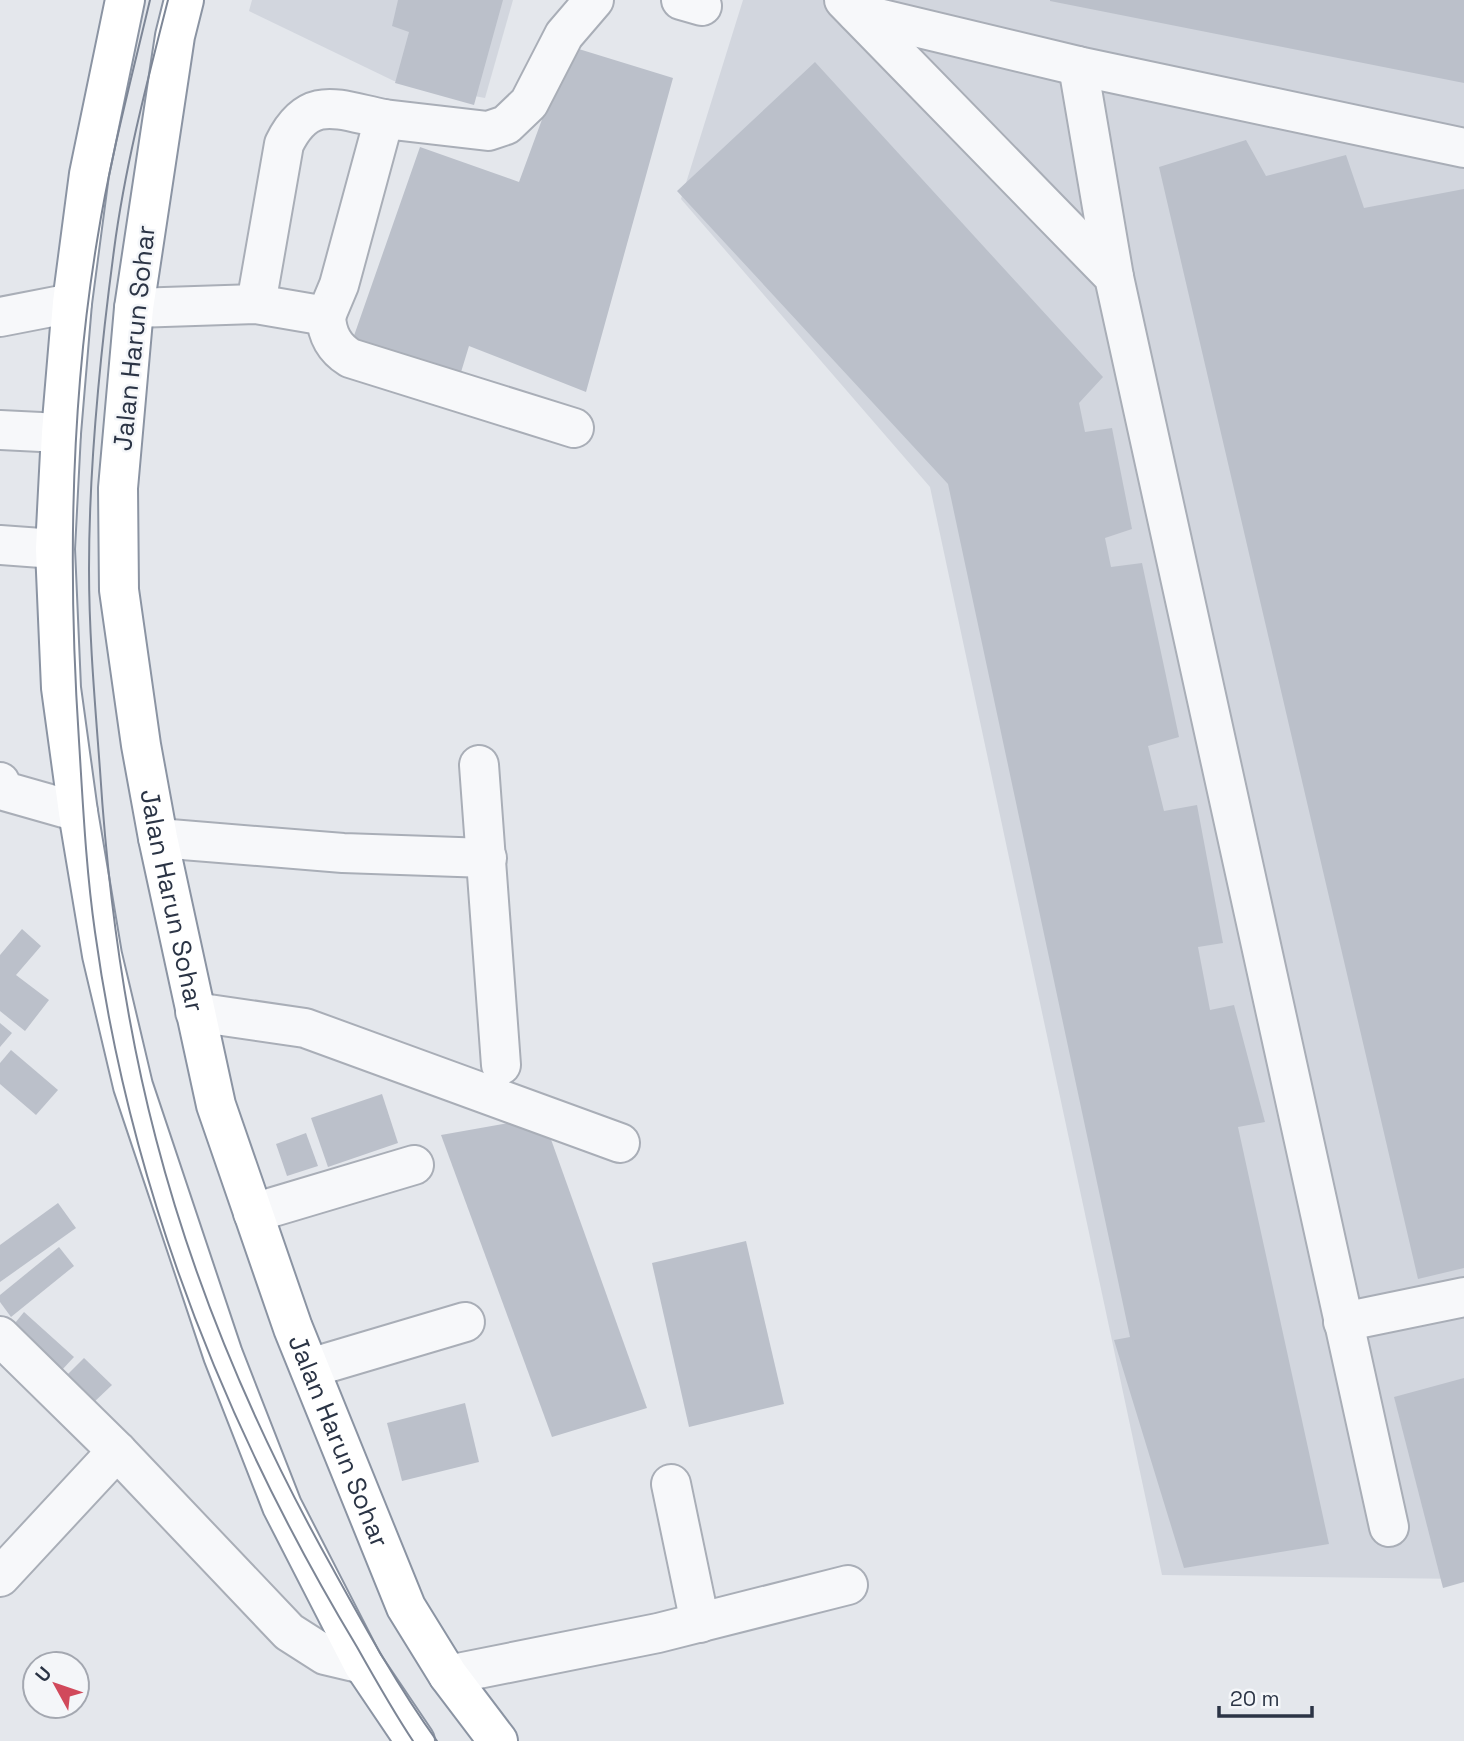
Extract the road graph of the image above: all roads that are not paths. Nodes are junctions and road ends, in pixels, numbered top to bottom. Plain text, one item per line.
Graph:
1 (125, 0) edge
2 (184, 0) edge
3 (851, 6) edge
4 (583, 7) edge
5 (1078, 66) junction
6 (384, 119) junction
7 (1464, 148) edge
8 (1114, 276) junction
9 (72, 303) junction
10 (256, 304) junction
11 (134, 308) junction
12 (326, 316) junction
13 (0, 317) edge
14 (574, 428) dead end
15 (0, 430) edge
16 (61, 433) junction
17 (0, 545) edge
18 (55, 549) junction
19 (480, 765) dead end
20 (0, 782) edge
21 (78, 812) junction
22 (158, 838) junction
23 (486, 858) junction
24 (195, 1012) junction
25 (501, 1065) dead end
26 (620, 1143) dead end
27 (414, 1164) dead end
28 (253, 1213) junction
29 (1464, 1297) edge
30 (465, 1322) dead end
31 (1343, 1322) junction
32 (0, 1336) edge
33 (310, 1368) junction
34 (117, 1451) junction
35 (671, 1484) dead end
36 (1389, 1528) dead end
37 (0, 1577) edge
38 (848, 1585) dead end
39 (700, 1623) junction
40 (363, 1664) junction
41 (448, 1675) junction
42 (415, 1741) edge
43 (498, 1741) edge

1 - 9 highway
2 - 11 highway, Jalan Harun Sohar
3 - 5 street
3 - 8 street
4 - 6 street
5 - 7 street
5 - 8 street
6 - 10 street
6 - 12 street
8 - 31 street
9 - 13 street
9 - 16 highway
10 - 11 street
10 - 12 street
11 - 22 highway, Jalan Harun Sohar
12 - 14 street
15 - 16 street
16 - 18 highway
17 - 18 street
18 - 21 highway
19 - 23 street
20 - 21 street
21 - 40 highway
22 - 23 street
22 - 24 highway, Jalan Harun Sohar
23 - 25 street
24 - 26 street
24 - 28 highway, Jalan Harun Sohar
27 - 28 street
28 - 33 highway, Jalan Harun Sohar
29 - 31 street
30 - 33 street
31 - 36 street
32 - 34 street
33 - 41 highway, Jalan Harun Sohar
34 - 37 street
34 - 40 street
35 - 39 street
38 - 39 street
39 - 41 street
40 - 42 highway
41 - 43 highway, Jalan Harun Sohar

